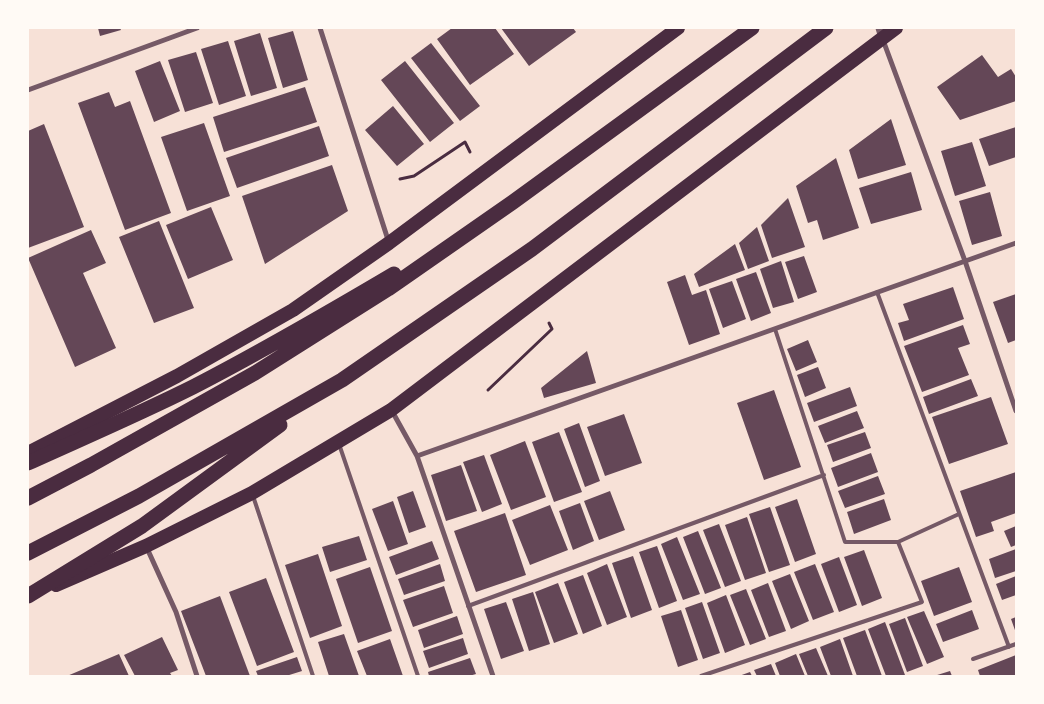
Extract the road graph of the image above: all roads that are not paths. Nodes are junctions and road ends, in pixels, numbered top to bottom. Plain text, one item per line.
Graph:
1 (196, 28) edge
2 (320, 28) edge
3 (678, 28) edge
4 (752, 28) edge
5 (826, 28) edge
6 (896, 28) edge
7 (881, 33) edge
8 (28, 90) edge
9 (513, 202) junction
10 (389, 243) junction
11 (1016, 243) edge
12 (965, 261) junction
13 (877, 292) junction
14 (775, 329) junction
15 (342, 380) junction
16 (391, 410) junction
17 (1016, 411) edge
18 (338, 442) junction
19 (28, 453) edge
20 (417, 456) junction
21 (28, 463) edge
22 (824, 475) junction
23 (252, 493) junction
24 (28, 498) edge
25 (959, 514) junction
26 (898, 542) junction
27 (146, 546) junction
28 (28, 553) edge
29 (28, 597) edge
30 (468, 606) junction
31 (1016, 644) edge
32 (1009, 647) junction
33 (973, 659) dead end
34 (198, 676) edge
35 (313, 676) edge
36 (418, 676) edge
37 (493, 676) edge
38 (701, 676) edge

1 - 8 street
2 - 10 street
3 - 10 highway
4 - 9 highway
5 - 15 highway
6 - 7 highway
7 - 12 street
7 - 16 highway
9 - 21 highway
9 - 24 highway
10 - 19 highway
11 - 12 street
12 - 13 street
12 - 17 street
13 - 14 street
13 - 25 lane
14 - 20 street
14 - 22 lane
15 - 28 highway
15 - 29 highway
16 - 18 highway
16 - 20 street
18 - 23 highway
18 - 36 lane
20 - 30 street
22 - 26 lane
22 - 30 lane
23 - 27 highway
23 - 35 lane
25 - 26 lane
25 - 32 lane
26 - 38 lane
27 - 29 highway
27 - 34 street
30 - 37 street
31 - 32 lane
32 - 33 lane

